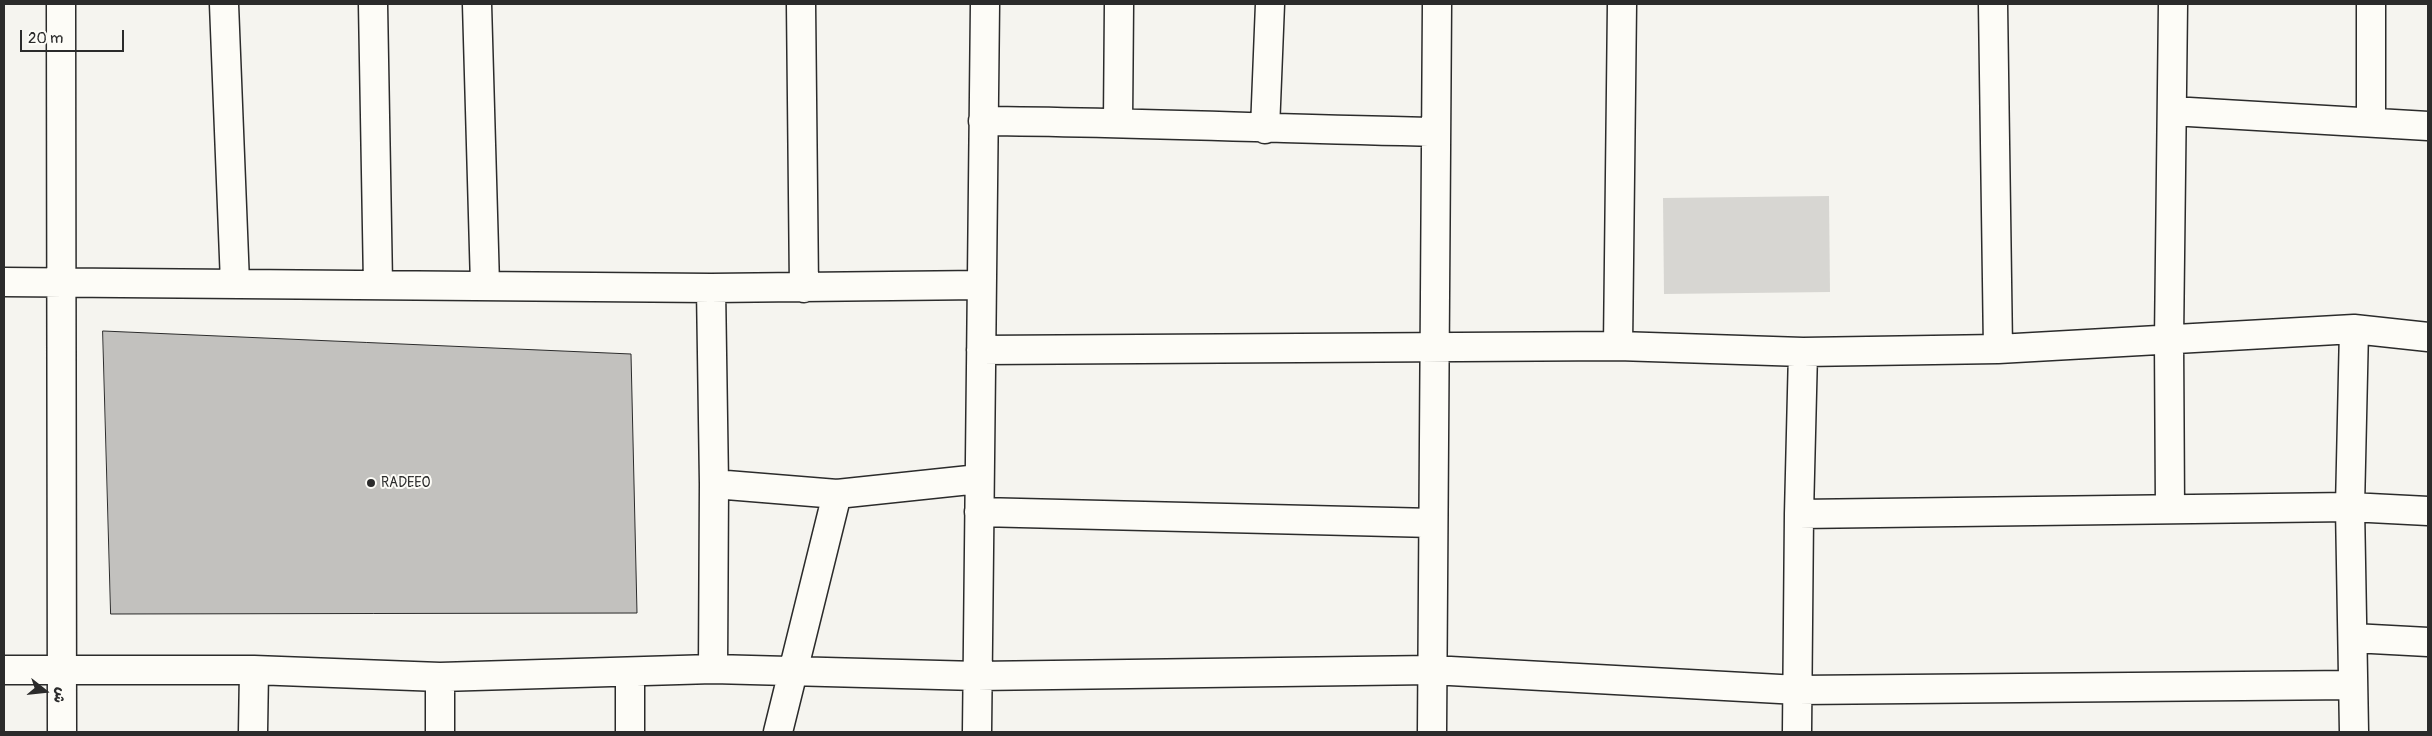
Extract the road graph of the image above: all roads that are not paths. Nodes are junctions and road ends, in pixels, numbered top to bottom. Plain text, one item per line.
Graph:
1 (61, 4) edge
2 (224, 4) edge
3 (373, 4) edge
4 (478, 4) edge
5 (802, 4) edge
6 (985, 4) edge
7 (1119, 4) edge
8 (1270, 4) edge
9 (1437, 4) edge
10 (1622, 4) edge
11 (1994, 4) edge
12 (2173, 4) edge
13 (2371, 4) edge
14 (2172, 111) junction
15 (984, 121) junction
16 (2371, 121) junction
17 (1118, 122) junction
18 (2428, 126) edge
19 (1265, 129) junction
20 (1436, 132) junction
21 (4, 282) edge
22 (234, 283) junction
23 (61, 284) junction
24 (378, 284) junction
25 (485, 285) junction
26 (981, 285) junction
27 (710, 288) junction
28 (804, 288) junction
29 (2354, 329) junction
30 (2428, 337) edge
31 (2169, 340) junction
32 (1618, 346) junction
33 (1435, 349) junction
34 (1998, 349) junction
35 (981, 350) junction
36 (1803, 352) junction
37 (980, 479) junction
38 (714, 484) junction
39 (837, 494) junction
40 (2350, 507) junction
41 (2170, 509) junction
42 (2428, 511) edge
43 (979, 512) junction
44 (1798, 514) junction
45 (1433, 522) junction
46 (2353, 638) junction
47 (2428, 642) edge
48 (712, 669) junction
49 (4, 670) edge
50 (254, 670) junction
51 (1432, 670) junction
52 (62, 671) junction
53 (630, 672) junction
54 (792, 672) junction
55 (978, 676) junction
56 (440, 677) junction
57 (2353, 685) junction
58 (1798, 690) junction
59 (62, 732) edge
60 (252, 732) edge
61 (440, 732) edge
62 (630, 732) edge
63 (778, 732) edge
64 (977, 732) edge
65 (1432, 732) edge
66 (1797, 732) edge
67 (2354, 732) edge

1 - 23 street
2 - 22 street
3 - 24 street
4 - 25 street
5 - 28 street
6 - 15 street
7 - 17 street
8 - 19 street
9 - 20 street
10 - 32 street
11 - 34 street
12 - 14 street
13 - 16 street
14 - 16 street
14 - 31 street
15 - 17 street
15 - 26 street
16 - 18 street
17 - 19 street
19 - 20 street
20 - 33 street
21 - 23 street
22 - 23 street
22 - 24 street
23 - 52 street
24 - 25 street
25 - 27 street
26 - 28 street
26 - 35 street
27 - 28 street
27 - 38 street
29 - 30 street
29 - 31 street
29 - 40 street
31 - 34 street
31 - 41 street
32 - 33 street
32 - 36 street
33 - 35 street
33 - 45 street
34 - 36 street
35 - 37 street
36 - 44 street
37 - 39 street
37 - 43 street
38 - 39 street
38 - 48 street
39 - 54 street
40 - 41 street
40 - 42 street
40 - 46 street
41 - 44 street
43 - 45 street
43 - 55 street
44 - 58 street
45 - 51 street
46 - 47 street
46 - 57 street
48 - 53 street
48 - 54 street
49 - 52 street
50 - 52 street
50 - 56 street
50 - 60 street
51 - 55 street
51 - 58 street
51 - 65 street
52 - 59 street
53 - 56 street
53 - 62 street
54 - 55 street
54 - 63 street
55 - 64 street
56 - 61 street
57 - 58 street
57 - 67 street
58 - 66 street

